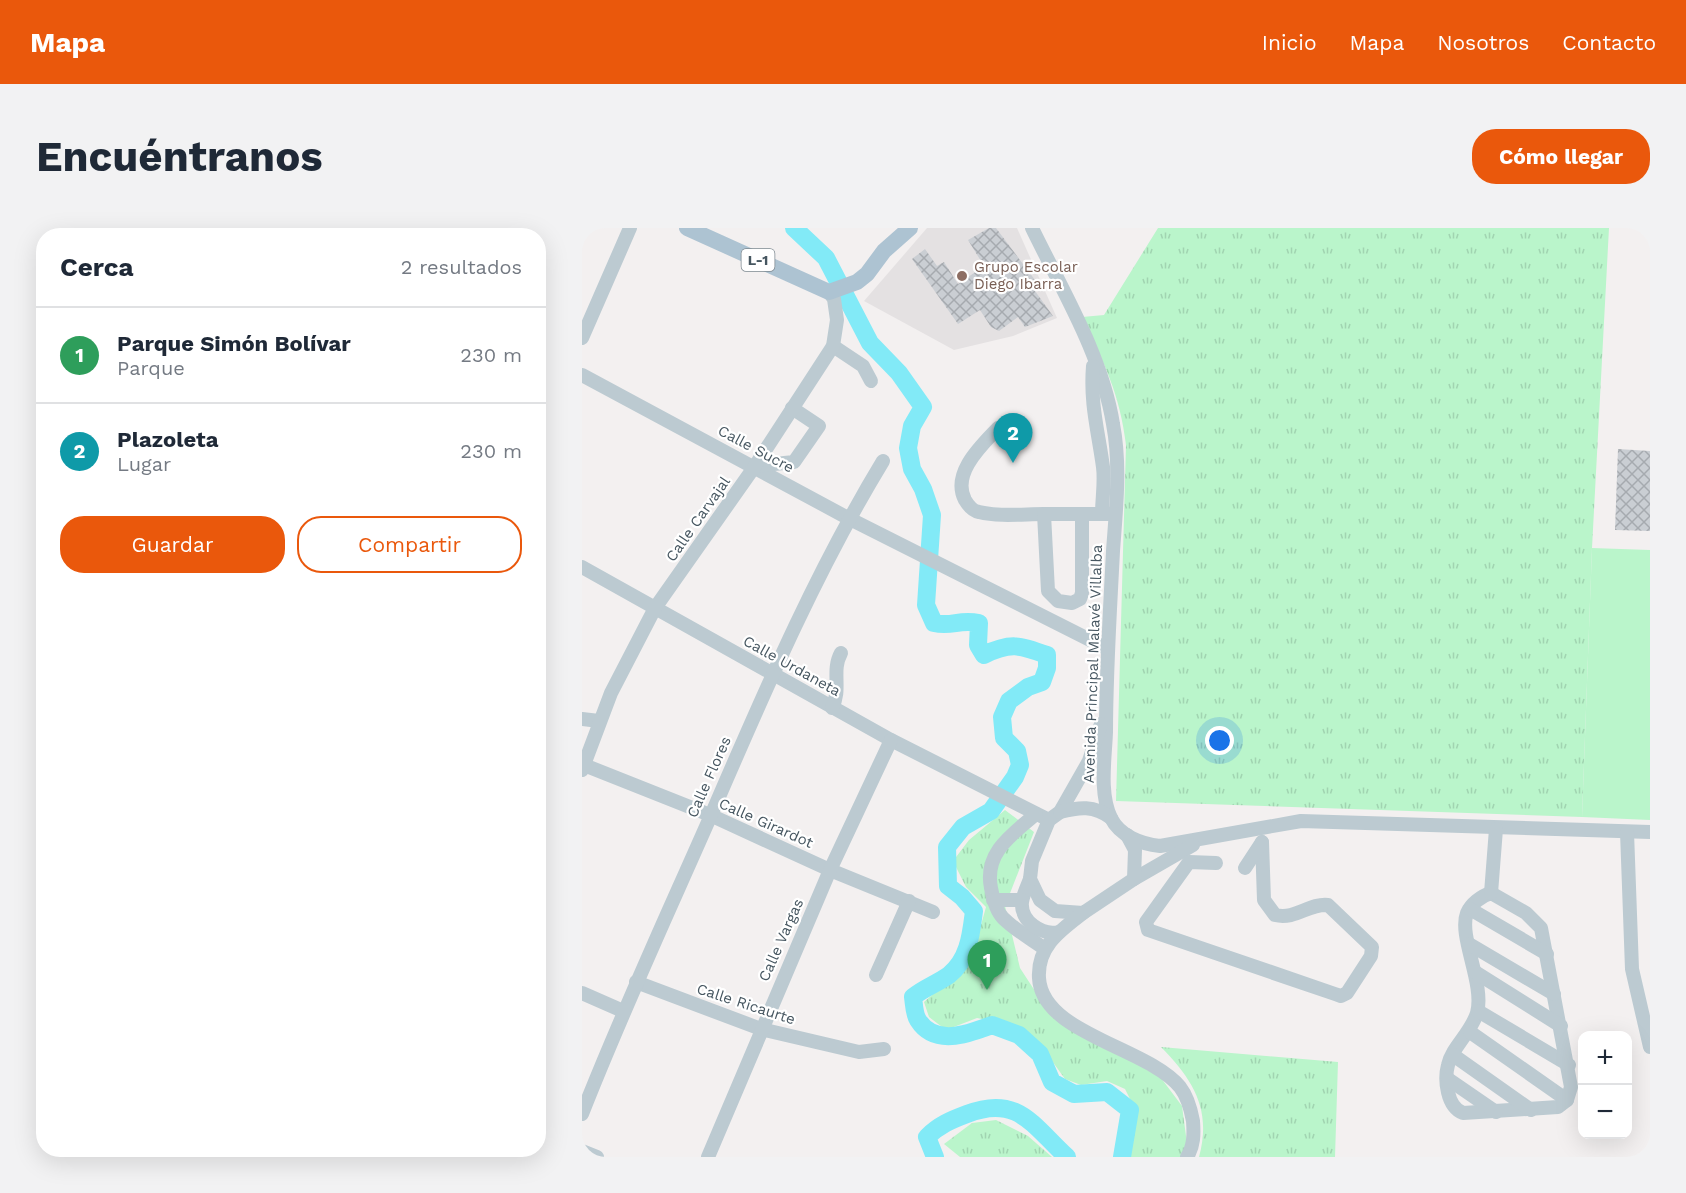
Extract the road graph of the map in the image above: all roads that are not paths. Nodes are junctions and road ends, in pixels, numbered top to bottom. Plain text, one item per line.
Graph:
1 (630, 228) edge
2 (687, 228) edge
3 (888, 228) edge
4 (910, 228) edge
5 (1032, 228) edge
6 (884, 251) junction
7 (832, 291) junction
8 (582, 338) edge
9 (833, 346) junction
10 (582, 375) edge
11 (871, 381) dead end
12 (792, 408) junction
13 (998, 428) dead end
14 (883, 461) dead end
15 (755, 466) junction
16 (1044, 514) junction
17 (1082, 514) junction
18 (1109, 514) junction
19 (848, 518) junction
20 (582, 567) edge
21 (655, 608) junction
22 (1108, 649) junction
23 (841, 653) dead end
24 (772, 675) junction
25 (832, 708) junction
26 (1106, 708) junction
27 (582, 719) edge
28 (599, 721) junction
29 (891, 740) junction
30 (583, 768) edge
31 (710, 815) junction
32 (1044, 815) junction
33 (1111, 818) junction
34 (1273, 825) junction
35 (1496, 829) junction
36 (1627, 832) junction
37 (1650, 832) edge
38 (1126, 835) junction
39 (1199, 841) junction
40 (1262, 842) junction
41 (1215, 863) dead end
42 (1245, 868) dead end
43 (830, 870) junction
44 (1030, 879) junction
45 (1134, 879) junction
46 (1491, 893) junction
47 (993, 900) junction
48 (1022, 900) junction
49 (909, 901) junction
50 (1470, 909) junction
51 (933, 912) dead end
52 (1083, 913) junction
53 (1059, 932) junction
54 (1469, 945) junction
55 (1045, 949) junction
56 (1546, 954) junction
57 (1475, 972) junction
58 (876, 975) dead end
59 (636, 982) junction
60 (582, 993) edge
61 (1554, 994) junction
62 (623, 1011) junction
63 (1478, 1011) junction
64 (1561, 1026) junction
65 (761, 1029) junction
66 (1470, 1032) junction
67 (1650, 1047) edge
68 (884, 1049) dead end
69 (1453, 1055) junction
70 (1569, 1065) junction
71 (1448, 1079) junction
72 (1567, 1100) junction
73 (1531, 1110) junction
74 (1496, 1112) junction
75 (582, 1114) edge
76 (708, 1157) edge
77 (1187, 1157) edge

1 - 8 street
2 - 7 main road, L-1
3 - 6 main road
4 - 6 main road
5 - 18 street, Avenida Principal Malavé Villalba
6 - 7 main road
7 - 9 street, Calle Carvajal
9 - 11 street
9 - 12 street, Calle Carvajal
10 - 15 street, Calle Sucre
12 - 15 street, Calle Carvajal
12 - 15 street
13 - 16 street
14 - 19 street, Calle Flores
15 - 19 street, Calle Sucre
15 - 21 street, Calle Carvajal
16 - 17 street
16 - 17 street
17 - 18 street
18 - 22 street, Avenida Principal Malavé Villalba
19 - 22 street, Calle Sucre
19 - 24 street, Calle Flores
20 - 21 street, Calle Urdaneta
21 - 24 street, Calle Urdaneta
21 - 28 street, Calle Carvajal
22 - 26 street, Avenida Principal Malavé Villalba
23 - 25 street
24 - 25 street, Calle Urdaneta
24 - 31 street, Calle Flores
25 - 29 street, Calle Urdaneta
26 - 32 street
26 - 33 street, Avenida Principal Malavé Villalba
27 - 28 street
28 - 30 street, Calle Carvajal
29 - 32 street, Calle Urdaneta
29 - 43 street, Calle Vargas
30 - 31 street, Calle Girardot
31 - 43 street, Calle Girardot
31 - 59 street, Calle Flores
32 - 33 street
32 - 44 street
32 - 47 street
33 - 38 street, Avenida Principal Malavé Villalba
34 - 35 street, Avenida Principal Malavé Villalba
34 - 39 street, Avenida Principal Malavé Villalba
34 - 40 street
35 - 36 street, Avenida Principal Malavé Villalba
35 - 46 street
36 - 37 street, Avenida Principal Malavé Villalba
36 - 67 street
38 - 39 street, Avenida Principal Malavé Villalba
38 - 45 street
39 - 45 street
40 - 41 street
40 - 42 street
43 - 49 street, Calle Girardot
43 - 65 street, Calle Vargas
44 - 48 street
44 - 52 street
45 - 52 street
46 - 50 street
46 - 56 street
47 - 48 street
47 - 55 street
48 - 53 street
49 - 51 street, Calle Girardot
49 - 58 street
50 - 54 street
50 - 56 street
52 - 53 street
53 - 55 street
54 - 57 street
54 - 61 street
55 - 77 street
56 - 61 street
57 - 63 street
57 - 64 street
59 - 62 street, Calle Flores
59 - 65 street, Calle Ricaurte
60 - 62 street
61 - 64 street
62 - 75 street, Calle Flores
63 - 66 street
63 - 70 street
64 - 70 street
65 - 68 street, Calle Ricaurte
65 - 76 street, Calle Vargas
66 - 69 street
66 - 72 street
69 - 71 street
69 - 73 street
70 - 72 street
71 - 74 street
71 - 74 street
72 - 73 street
73 - 74 street

